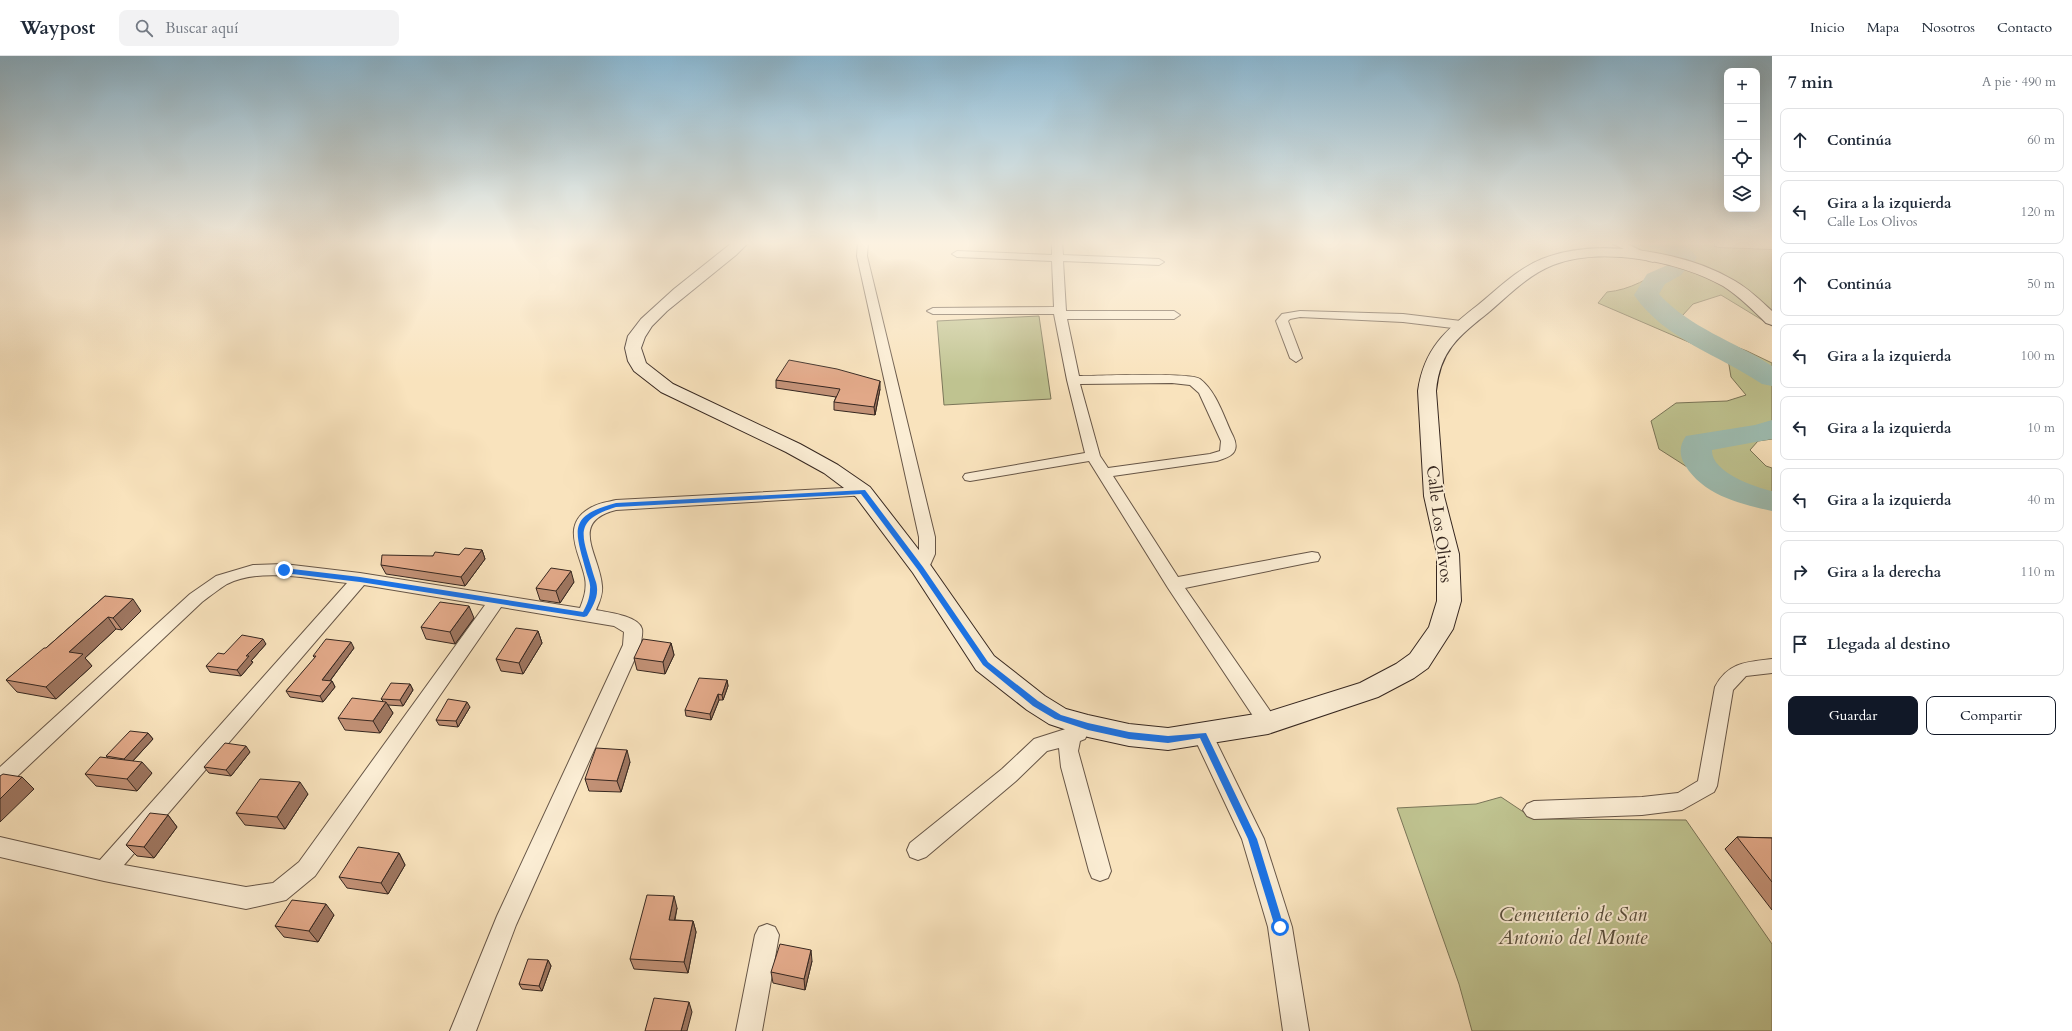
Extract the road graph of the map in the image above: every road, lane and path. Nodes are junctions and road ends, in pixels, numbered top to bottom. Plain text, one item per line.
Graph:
1 (687, 288) edge
2 (869, 288) edge
3 (1059, 288) edge
4 (1510, 288) edge
5 (1735, 288) edge
6 (933, 311) dead end
7 (1060, 313) junction
8 (1174, 315) dead end
9 (1772, 320) edge
10 (1461, 325) junction
11 (1296, 358) dead end
12 (1073, 380) junction
13 (1093, 456) junction
14 (1104, 473) junction
15 (970, 477) dead end
16 (863, 492) junction
17 (1312, 558) dead end
18 (921, 568) junction
19 (360, 580) junction
20 (1174, 584) junction
21 (496, 602) junction
22 (584, 615) junction
23 (1772, 666) edge
24 (1268, 723) junction
25 (1080, 732) junction
26 (1203, 735) junction
27 (0, 780) edge
28 (1534, 810) dead end
29 (0, 847) edge
30 (918, 850) dead end
31 (104, 871) junction
32 (1100, 871) dead end
33 (767, 935) dead end
34 (463, 1031) edge
35 (749, 1031) edge
36 (1296, 1031) edge

1 - 16 street, Calle Los Olivos
2 - 18 street
3 - 7 street
4 - 10 street, Calle Los Olivos
5 - 9 street, Calle Los Olivos
6 - 7 street
7 - 8 street
7 - 12 street
10 - 11 street
10 - 24 street, Calle Los Olivos
12 - 13 street
12 - 14 street
13 - 14 street
13 - 15 street
14 - 20 street
16 - 18 street, Calle Los Olivos
16 - 22 street
17 - 20 street
18 - 25 street, Calle Los Olivos
19 - 21 street
19 - 27 street
19 - 31 street
20 - 24 street
21 - 22 street
21 - 31 street
22 - 34 street
23 - 28 street
24 - 26 street, Calle Los Olivos
25 - 26 street, Calle Los Olivos
25 - 30 street
25 - 32 street
26 - 36 street
29 - 31 street
33 - 35 street

